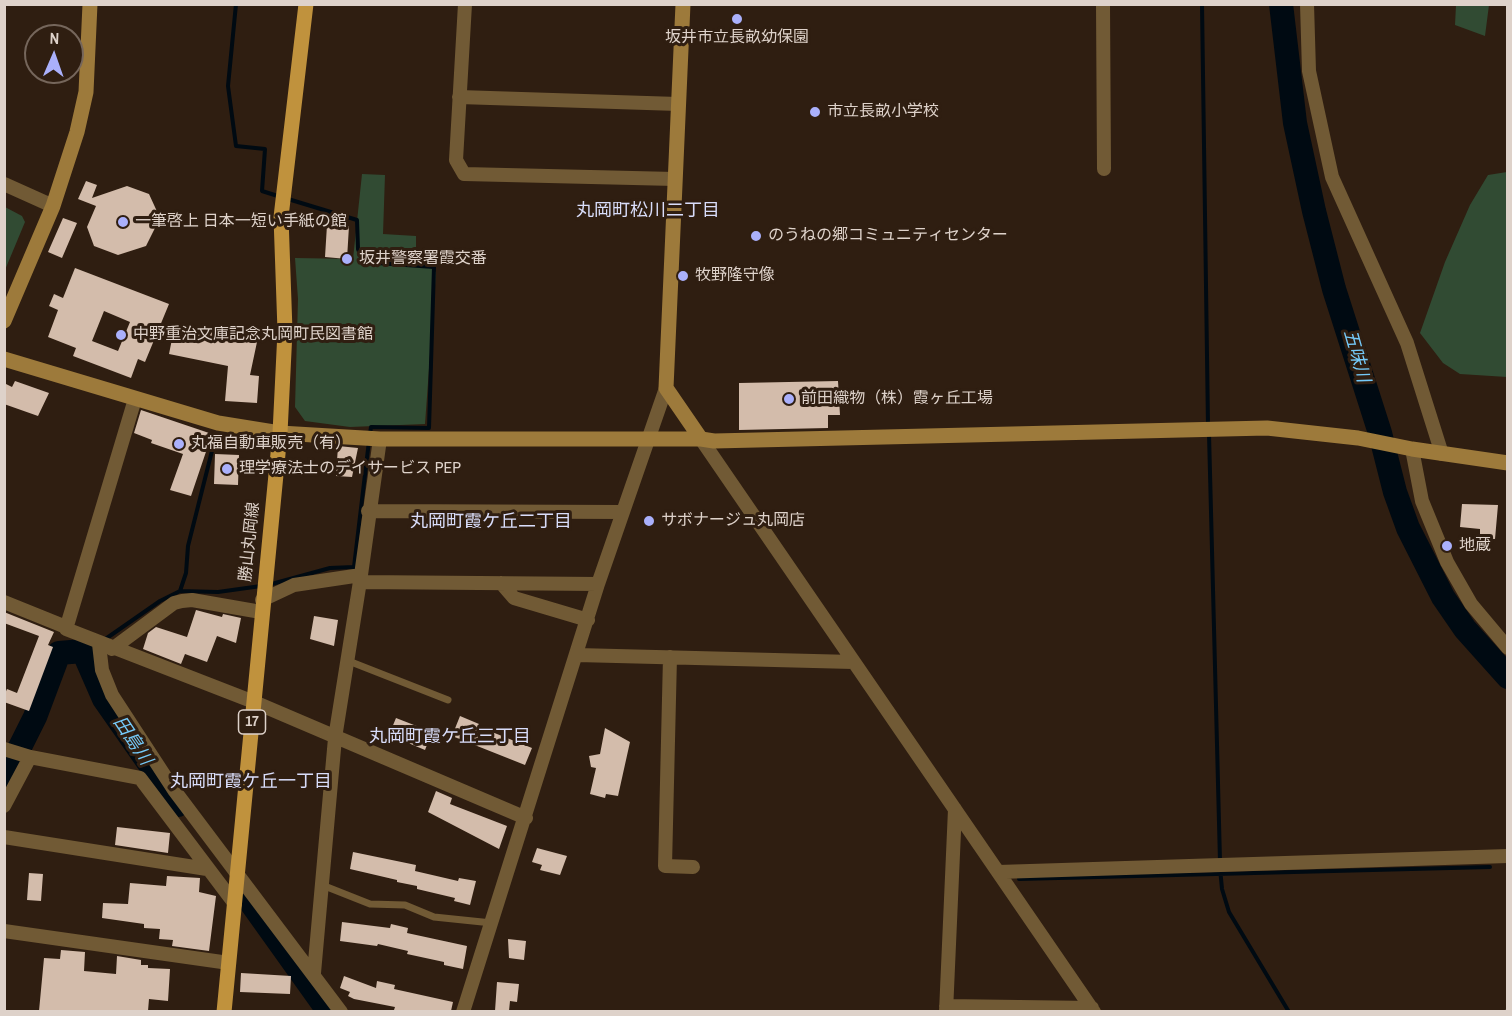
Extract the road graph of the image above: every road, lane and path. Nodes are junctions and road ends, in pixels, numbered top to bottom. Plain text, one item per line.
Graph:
1 (90, 4) edge
2 (306, 4) edge
3 (465, 4) edge
4 (683, 4) edge
5 (1103, 4) edge
6 (1307, 4) edge
7 (459, 97) junction
8 (678, 104) junction
9 (1104, 169) dead end
10 (675, 178) junction
11 (4, 184) edge
12 (53, 206) junction
13 (4, 321) edge
14 (4, 359) edge
15 (666, 388) junction
16 (135, 399) junction
17 (280, 433) junction
18 (380, 439) junction
19 (701, 439) junction
20 (647, 440) junction
21 (1412, 450) junction
22 (1442, 454) junction
23 (1508, 463) edge
24 (368, 511) junction
25 (623, 512) junction
26 (361, 578) junction
27 (501, 583) junction
28 (598, 584) junction
29 (4, 602) edge
30 (262, 606) junction
31 (588, 620) junction
32 (66, 627) junction
33 (106, 646) junction
34 (1508, 648) edge
35 (578, 655) junction
36 (670, 657) junction
37 (346, 660) junction
38 (853, 663) junction
39 (448, 700) dead end
40 (254, 702) junction
41 (335, 738) junction
42 (4, 749) edge
43 (30, 757) junction
44 (4, 806) edge
45 (955, 809) junction
46 (526, 819) junction
47 (4, 837) edge
48 (1508, 856) edge
49 (693, 867) dead end
50 (207, 869) junction
51 (998, 872) junction
52 (237, 874) junction
53 (322, 885) junction
54 (234, 904) junction
55 (492, 923) junction
56 (4, 931) edge
57 (229, 963) junction
58 (314, 973) junction
59 (1508, 1006) edge
60 (946, 1009) edge
61 (1093, 1010) edge
62 (224, 1011) edge
63 (341, 1011) edge
64 (463, 1011) edge
65 (1506, 1011) edge

1 - 12 street
2 - 17 main road, 勝山丸岡線 / 17
3 - 7 street
4 - 8 street
5 - 9 street
6 - 22 street
7 - 8 street
7 - 10 street
8 - 10 street
10 - 15 street
11 - 12 street
12 - 13 street
14 - 16 street
15 - 19 street
15 - 20 street
16 - 17 street
16 - 32 street
17 - 18 street
17 - 30 main road, 勝山丸岡線 / 17
18 - 20 street
18 - 24 street
19 - 20 street
19 - 21 street
19 - 38 street
20 - 25 street
21 - 22 street
21 - 34 street
22 - 23 street
24 - 25 street
24 - 26 street
25 - 28 street
26 - 27 street
26 - 30 street
26 - 37 street
27 - 28 street
27 - 31 street
28 - 31 street
29 - 32 street
30 - 33 street
30 - 40 main road, 勝山丸岡線 / 17
31 - 35 street
32 - 33 street
33 - 40 street
33 - 52 street
35 - 36 street
35 - 46 street
36 - 38 street
36 - 49 street
37 - 39 lane
37 - 41 street
38 - 45 street
40 - 41 street
40 - 52 main road, 勝山丸岡線 / 17
41 - 46 street
41 - 53 street
42 - 43 street
43 - 44 street
43 - 50 street
45 - 51 street
45 - 60 street
46 - 55 street
47 - 50 street
48 - 51 street
50 - 54 street
51 - 61 street
52 - 54 main road, 勝山丸岡線 / 17
52 - 58 street
53 - 55 lane
53 - 58 street
54 - 57 main road, 勝山丸岡線 / 17
55 - 64 street
56 - 57 street
57 - 62 main road, 勝山丸岡線 / 17
58 - 63 street
59 - 65 path
60 - 61 street

